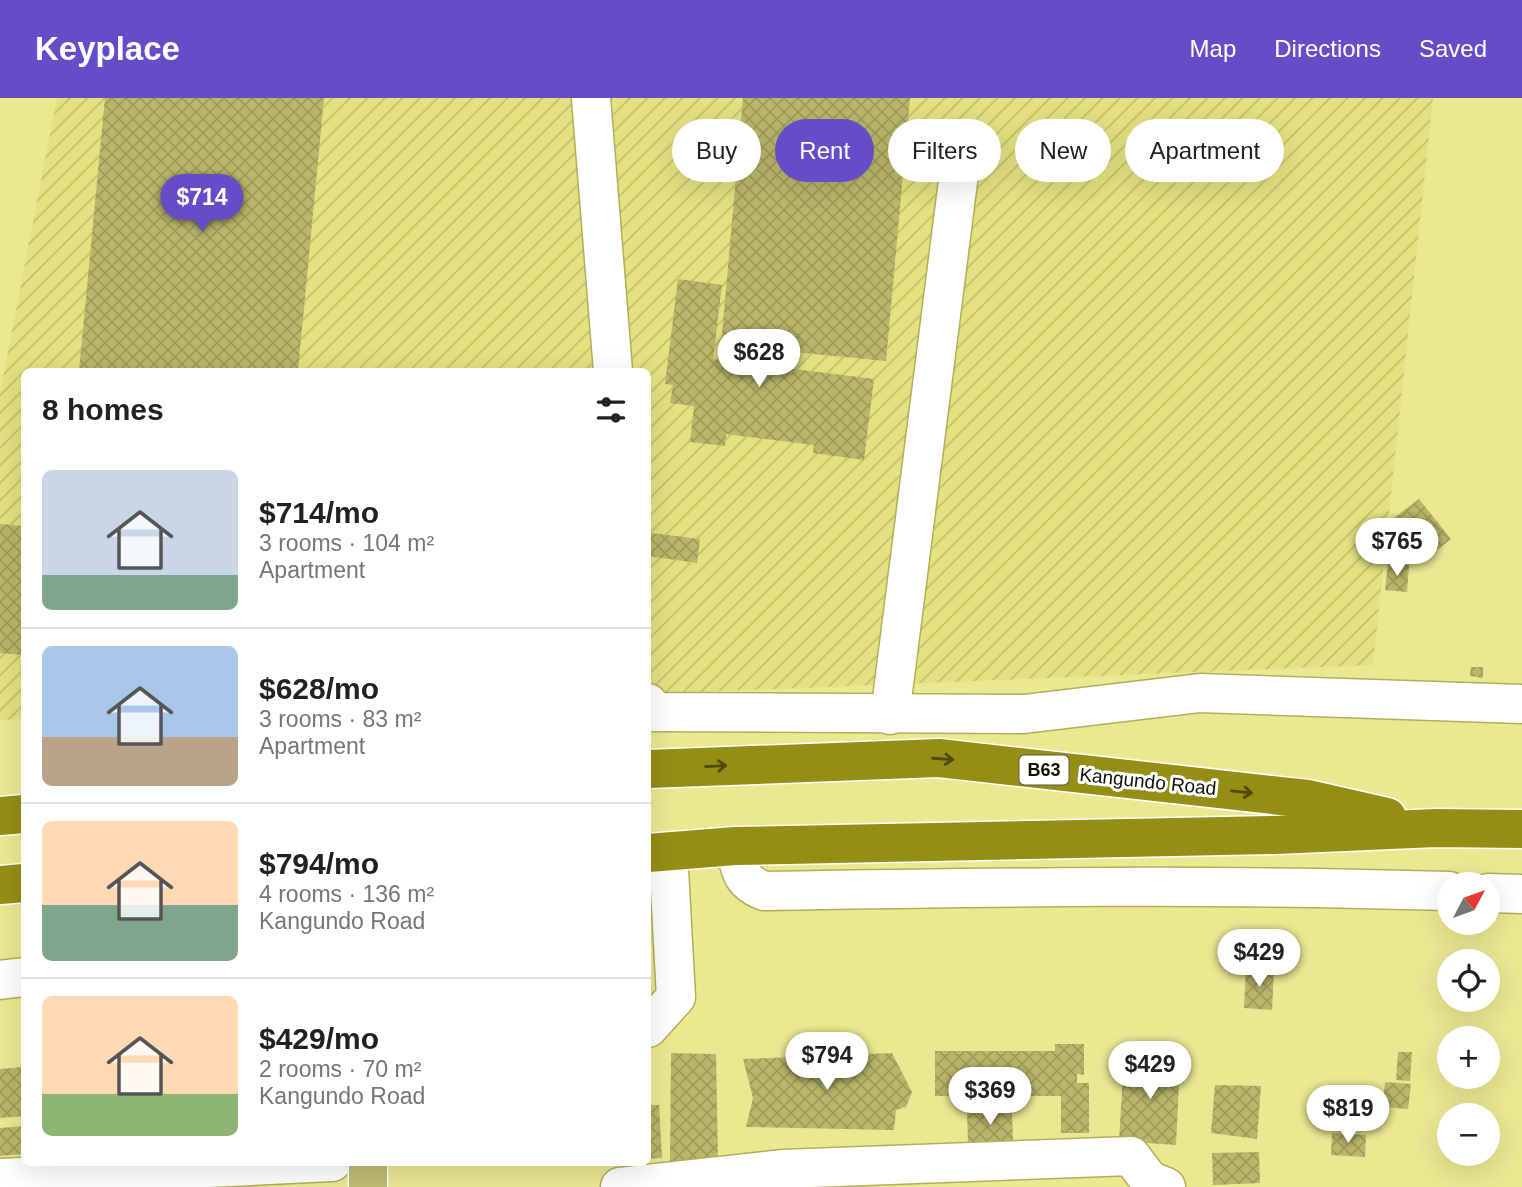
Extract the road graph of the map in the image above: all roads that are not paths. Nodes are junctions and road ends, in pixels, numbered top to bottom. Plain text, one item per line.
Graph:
1 (592, 98) edge
2 (958, 182) edge
3 (613, 368) edge
4 (1522, 704) edge
5 (651, 712) edge
6 (890, 715) junction
7 (651, 769) edge
8 (21, 814) edge
9 (0, 816) edge
10 (1436, 828) junction
11 (1522, 829) edge
12 (735, 846) junction
13 (657, 853) edge
14 (21, 883) edge
15 (0, 885) edge
16 (1437, 891) edge
17 (1500, 893) edge
18 (1522, 894) edge
19 (21, 977) edge
20 (0, 980) edge
21 (651, 1025) edge
22 (288, 1166) edge
23 (368, 1166) edge
24 (0, 1178) edge
25 (158, 1178) edge
26 (783, 1178) edge
27 (1155, 1185) edge
28 (368, 1187) edge
29 (620, 1187) edge

1 - 3 lane
2 - 6 lane
4 - 6 lane
5 - 6 lane
7 -> 10 highway, Kangundo Road / B63
8 - 9 highway
10 - 11 highway, Kangundo Road / B63
10 - 12 highway, Kangundo Road / B63
12 - 13 highway, Kangundo Road / B63
12 - 16 lane
13 - 21 lane
14 - 15 highway
17 - 18 lane
19 - 20 lane
22 - 25 lane
23 - 28 main road
24 - 25 lane
26 - 27 lane
26 - 29 lane

